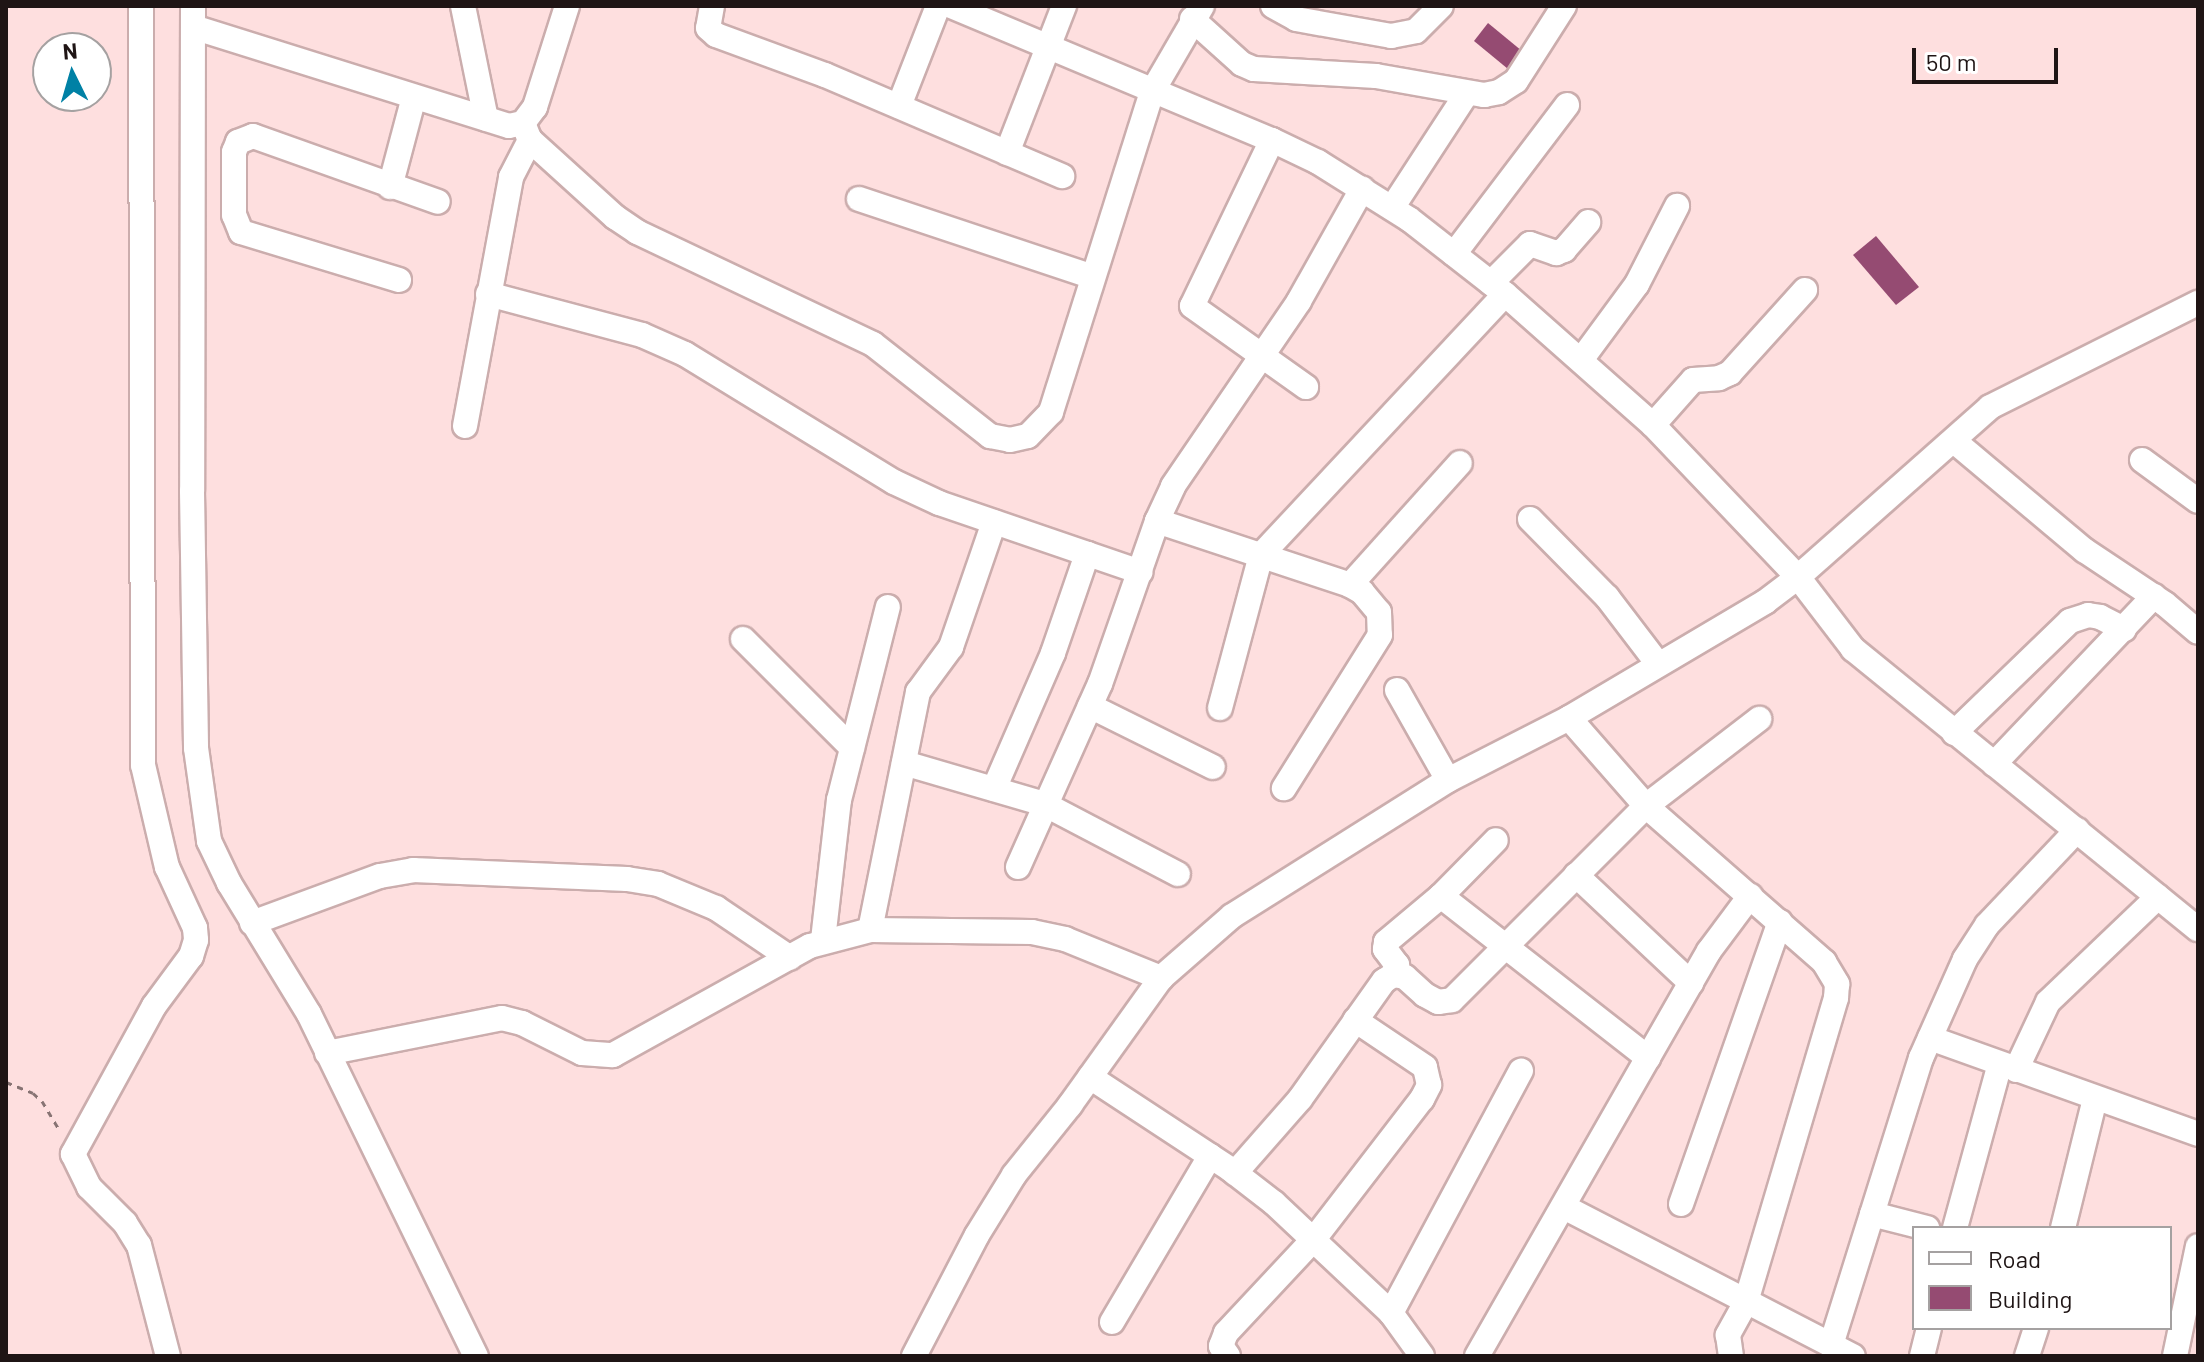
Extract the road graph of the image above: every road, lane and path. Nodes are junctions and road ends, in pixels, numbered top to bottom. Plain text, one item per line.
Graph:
1 (141, 6) edge
2 (463, 6) edge
3 (567, 6) edge
4 (712, 6) edge
5 (938, 6) edge
6 (952, 6) edge
7 (1064, 6) edge
8 (1273, 6) edge
9 (1441, 6) edge
10 (1564, 6) edge
11 (1197, 12) edge
12 (1301, 13) edge
13 (193, 17) edge
14 (1047, 47) junction
15 (1152, 92) junction
16 (1467, 93) junction
17 (414, 97) junction
18 (1567, 105) dead end
19 (899, 106) junction
20 (486, 119) junction
21 (526, 132) junction
22 (1272, 140) junction
23 (1007, 153) junction
24 (1062, 176) dead end
25 (390, 187) junction
26 (1362, 189) junction
27 (859, 199) dead end
28 (438, 202) dead end
29 (1677, 206) dead end
30 (1392, 208) junction
31 (1588, 222) dead end
32 (1454, 254) junction
33 (1091, 276) junction
34 (399, 280) dead end
35 (1498, 289) junction
36 (1805, 290) dead end
37 (488, 294) junction
38 (2195, 311) edge
39 (1262, 353) junction
40 (1581, 360) junction
41 (1306, 387) dead end
42 (1653, 425) junction
43 (465, 426) dead end
44 (1954, 441) junction
45 (2142, 460) dead end
46 (1460, 463) dead end
47 (2198, 501) edge
48 (1530, 519) dead end
49 (1157, 521) junction
50 (994, 522) junction
51 (1087, 554) junction
52 (1261, 555) junction
53 (1141, 572) junction
54 (1798, 577) junction
55 (1350, 585) junction
56 (2154, 596) junction
57 (888, 607) dead end
58 (2124, 629) junction
59 (2198, 632) edge
60 (743, 639) dead end
61 (1658, 664) junction
62 (1397, 690) dead end
63 (1090, 706) junction
64 (1220, 708) dead end
65 (1569, 718) junction
66 (1759, 719) dead end
67 (1954, 733) junction
68 (852, 748) junction
69 (904, 763) junction
70 (1994, 764) junction
71 (1213, 767) dead end
72 (1448, 780) junction
73 (1284, 788) dead end
74 (994, 789) junction
75 (1044, 804) junction
76 (1646, 806) junction
77 (2077, 830) junction
78 (1496, 840) dead end
79 (1018, 867) dead end
80 (1178, 874) dead end
81 (1576, 875) junction
82 (1441, 896) junction
83 (1750, 896) junction
84 (2158, 897) junction
85 (1780, 922) junction
86 (252, 923) junction
87 (2198, 929) edge
88 (870, 930) junction
89 (823, 940) junction
90 (1505, 947) junction
91 (790, 958) junction
92 (1393, 975) junction
93 (1161, 978) junction
94 (1691, 983) junction
95 (1355, 1020) junction
96 (1930, 1038) junction
97 (327, 1053) junction
98 (1648, 1058) junction
99 (2008, 1067) junction
100 (1521, 1071) dead end
101 (1090, 1077) junction
102 (6, 1082) edge
103 (2095, 1099) junction
104 (2198, 1134) edge
105 (73, 1154) junction
106 (1210, 1156) junction
107 (1235, 1173) junction
108 (1681, 1204) dead end
109 (1564, 1207) junction
110 (1872, 1214) junction
111 (1919, 1226) edge
112 (1956, 1226) edge
113 (2063, 1226) edge
114 (1314, 1239) junction
115 (2198, 1246) edge
116 (2179, 1296) edge
117 (1746, 1302) junction
118 (1391, 1313) junction
119 (1112, 1322) dead end
120 (1928, 1330) edge
121 (2035, 1330) edge
122 (1831, 1345) junction
123 (168, 1356) edge
124 (476, 1356) edge
125 (914, 1356) edge
126 (1228, 1356) edge
127 (1422, 1356) edge
128 (1477, 1356) edge
129 (1731, 1356) edge
130 (1853, 1356) edge
131 (1922, 1356) edge
132 (2027, 1356) edge
133 (2175, 1356) edge

1 - 105 street
2 - 20 street
3 - 21 street
4 - 19 street
5 - 19 street
6 - 14 street
7 - 14 street
8 - 12 street
9 - 12 street
10 - 16 street
11 - 15 street
11 - 16 street
13 - 17 street
13 - 86 street
14 - 15 street
14 - 23 street
15 - 22 street
15 - 33 street
16 - 30 street
17 - 20 street
17 - 25 street
18 - 32 street
19 - 23 street
20 - 21 street
21 - 33 street
21 - 37 street
22 - 26 street
22 - 39 street
23 - 24 street
25 - 28 street
25 - 34 street
26 - 30 street
26 - 39 street
27 - 33 street
29 - 40 street
30 - 32 street
31 - 35 street
32 - 35 street
35 - 40 street
35 - 52 street
36 - 42 street
37 - 43 street
37 - 50 street
38 - 44 street
39 - 41 street
39 - 49 street
40 - 42 street
42 - 54 street
44 - 54 street
44 - 56 street
45 - 47 street
46 - 55 street
48 - 61 street
49 - 52 street
49 - 53 street
50 - 51 street
50 - 69 street
51 - 53 street
51 - 74 street
52 - 55 street
52 - 64 street
53 - 63 street
54 - 61 street
54 - 67 street
55 - 73 street
56 - 58 street
56 - 59 street
57 - 68 street
58 - 67 street
58 - 70 street
60 - 68 street
61 - 65 street
62 - 72 street
63 - 71 street
63 - 75 street
65 - 72 street
65 - 76 street
66 - 76 street
67 - 70 street
68 - 89 street
69 - 74 street
69 - 88 street
70 - 77 street
72 - 93 street
74 - 75 street
75 - 79 street
75 - 80 street
76 - 81 street
76 - 83 street
77 - 84 street
77 - 96 street
78 - 82 street
81 - 90 street
81 - 94 street
82 - 90 street
82 - 92 street
83 - 85 street
83 - 94 street
84 - 87 street
84 - 99 street
85 - 108 street
85 - 117 street
86 - 91 street
86 - 97 street
88 - 89 street
88 - 93 street
89 - 91 street
90 - 92 street
90 - 98 street
91 - 97 street
92 - 95 street
93 - 101 street
94 - 98 street
95 - 107 street
95 - 114 street
96 - 99 street
96 - 110 street
97 - 124 street
98 - 109 street
99 - 103 street
99 - 112 street
100 - 118 street
101 - 106 street
101 - 125 street
102 - 105 path
103 - 104 street
103 - 113 street
105 - 123 street
106 - 107 street
106 - 119 street
107 - 114 street
109 - 117 street
109 - 128 street
110 - 111 street
110 - 122 street
114 - 118 street
114 - 126 street
115 - 116 street
116 - 133 street
117 - 122 street
117 - 129 street
118 - 127 street
120 - 131 street
121 - 132 street
122 - 130 street

